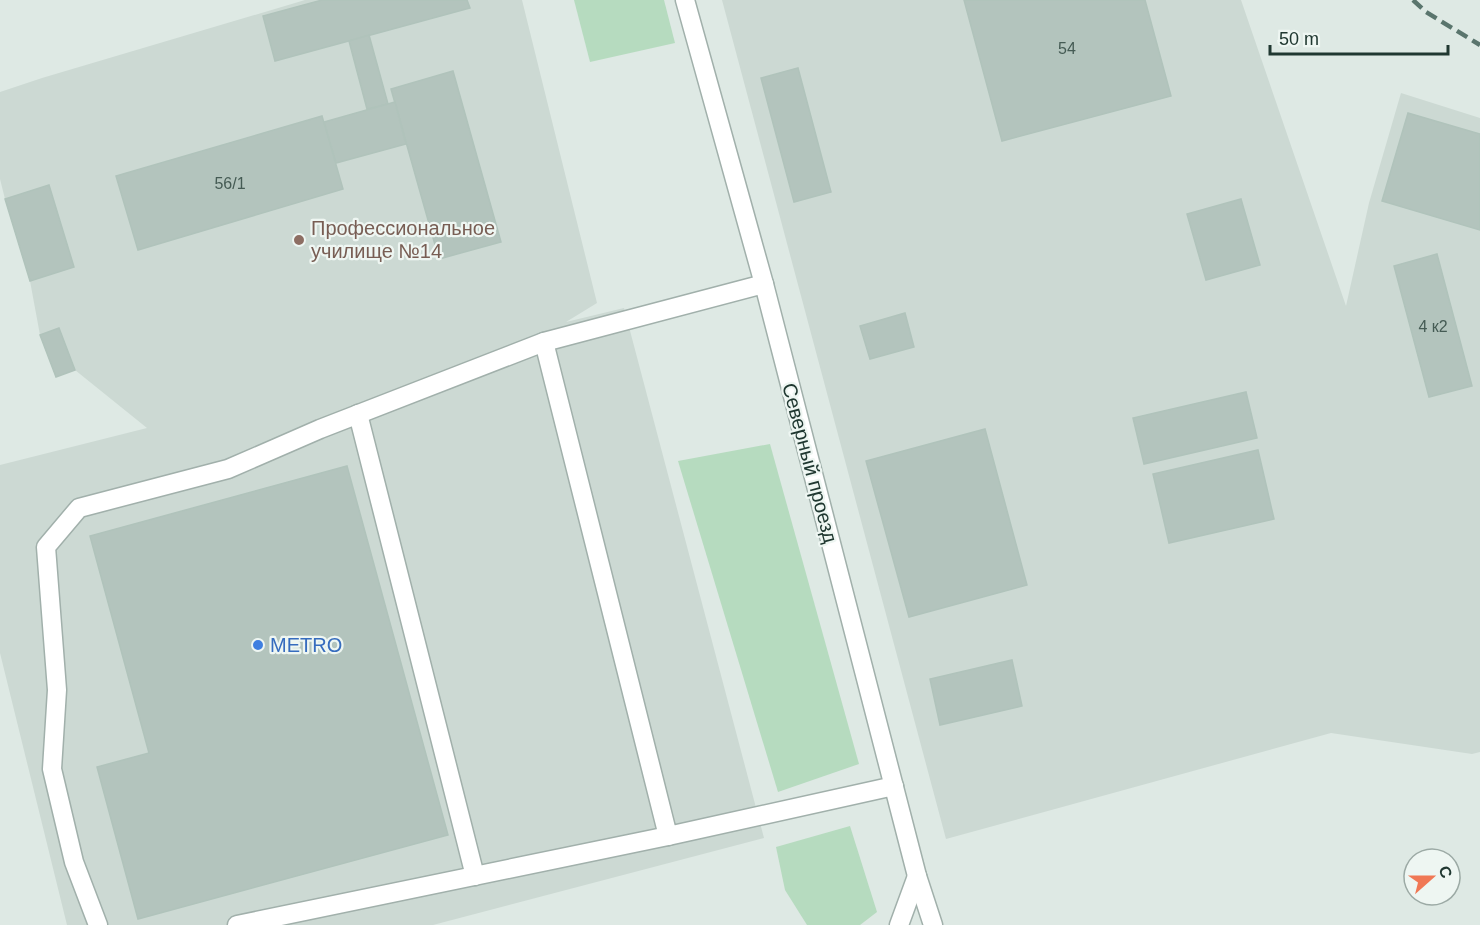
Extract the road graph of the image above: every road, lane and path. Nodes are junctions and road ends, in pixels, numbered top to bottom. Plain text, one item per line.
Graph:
1 (685, 0) edge
2 (764, 284) junction
3 (544, 342) junction
4 (358, 414) junction
5 (894, 786) junction
6 (668, 836) junction
7 (475, 876) junction
8 (917, 876) junction
9 (98, 925) edge
10 (237, 925) edge
11 (899, 925) edge
12 (933, 925) edge

1 - 2 street, Северный проезд
2 - 3 street
2 - 5 street, Северный проезд
3 - 4 street
3 - 6 street
4 - 7 street
4 - 9 street
5 - 6 street
5 - 8 street, Северный проезд
6 - 7 street
7 - 10 street
8 - 11 street
8 - 12 street, Северный проезд

